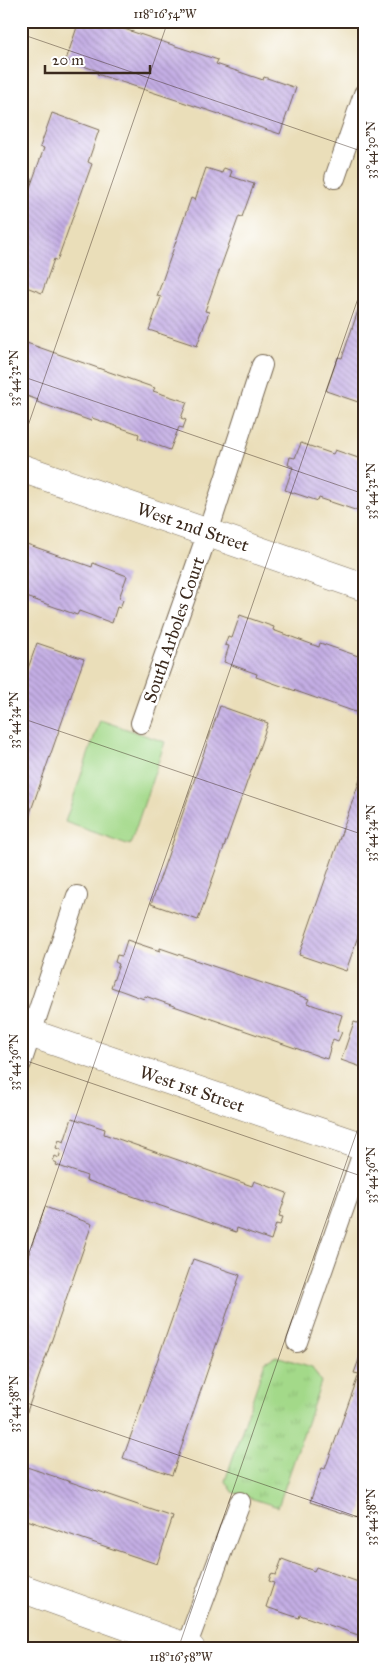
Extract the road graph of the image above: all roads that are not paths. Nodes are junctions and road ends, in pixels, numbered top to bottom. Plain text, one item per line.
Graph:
1 (364, 94) edge
2 (335, 178) dead end
3 (262, 365) dead end
4 (21, 468) edge
5 (208, 532) junction
6 (364, 587) edge
7 (142, 723) dead end
8 (77, 896) dead end
9 (26, 1032) edge
10 (21, 1062) edge
11 (364, 1148) edge
12 (297, 1342) dead end
13 (240, 1502) dead end
14 (21, 1588) edge
15 (189, 1648) edge

1 - 2 lane
3 - 5 lane, South Arboles Court
4 - 5 street, West 2nd Street
5 - 6 street, West 2nd Street
5 - 7 lane, South Arboles Court
8 - 9 lane
9 - 10 lane
9 - 11 street, West 1st Street
11 - 12 lane
13 - 15 lane
14 - 15 street

